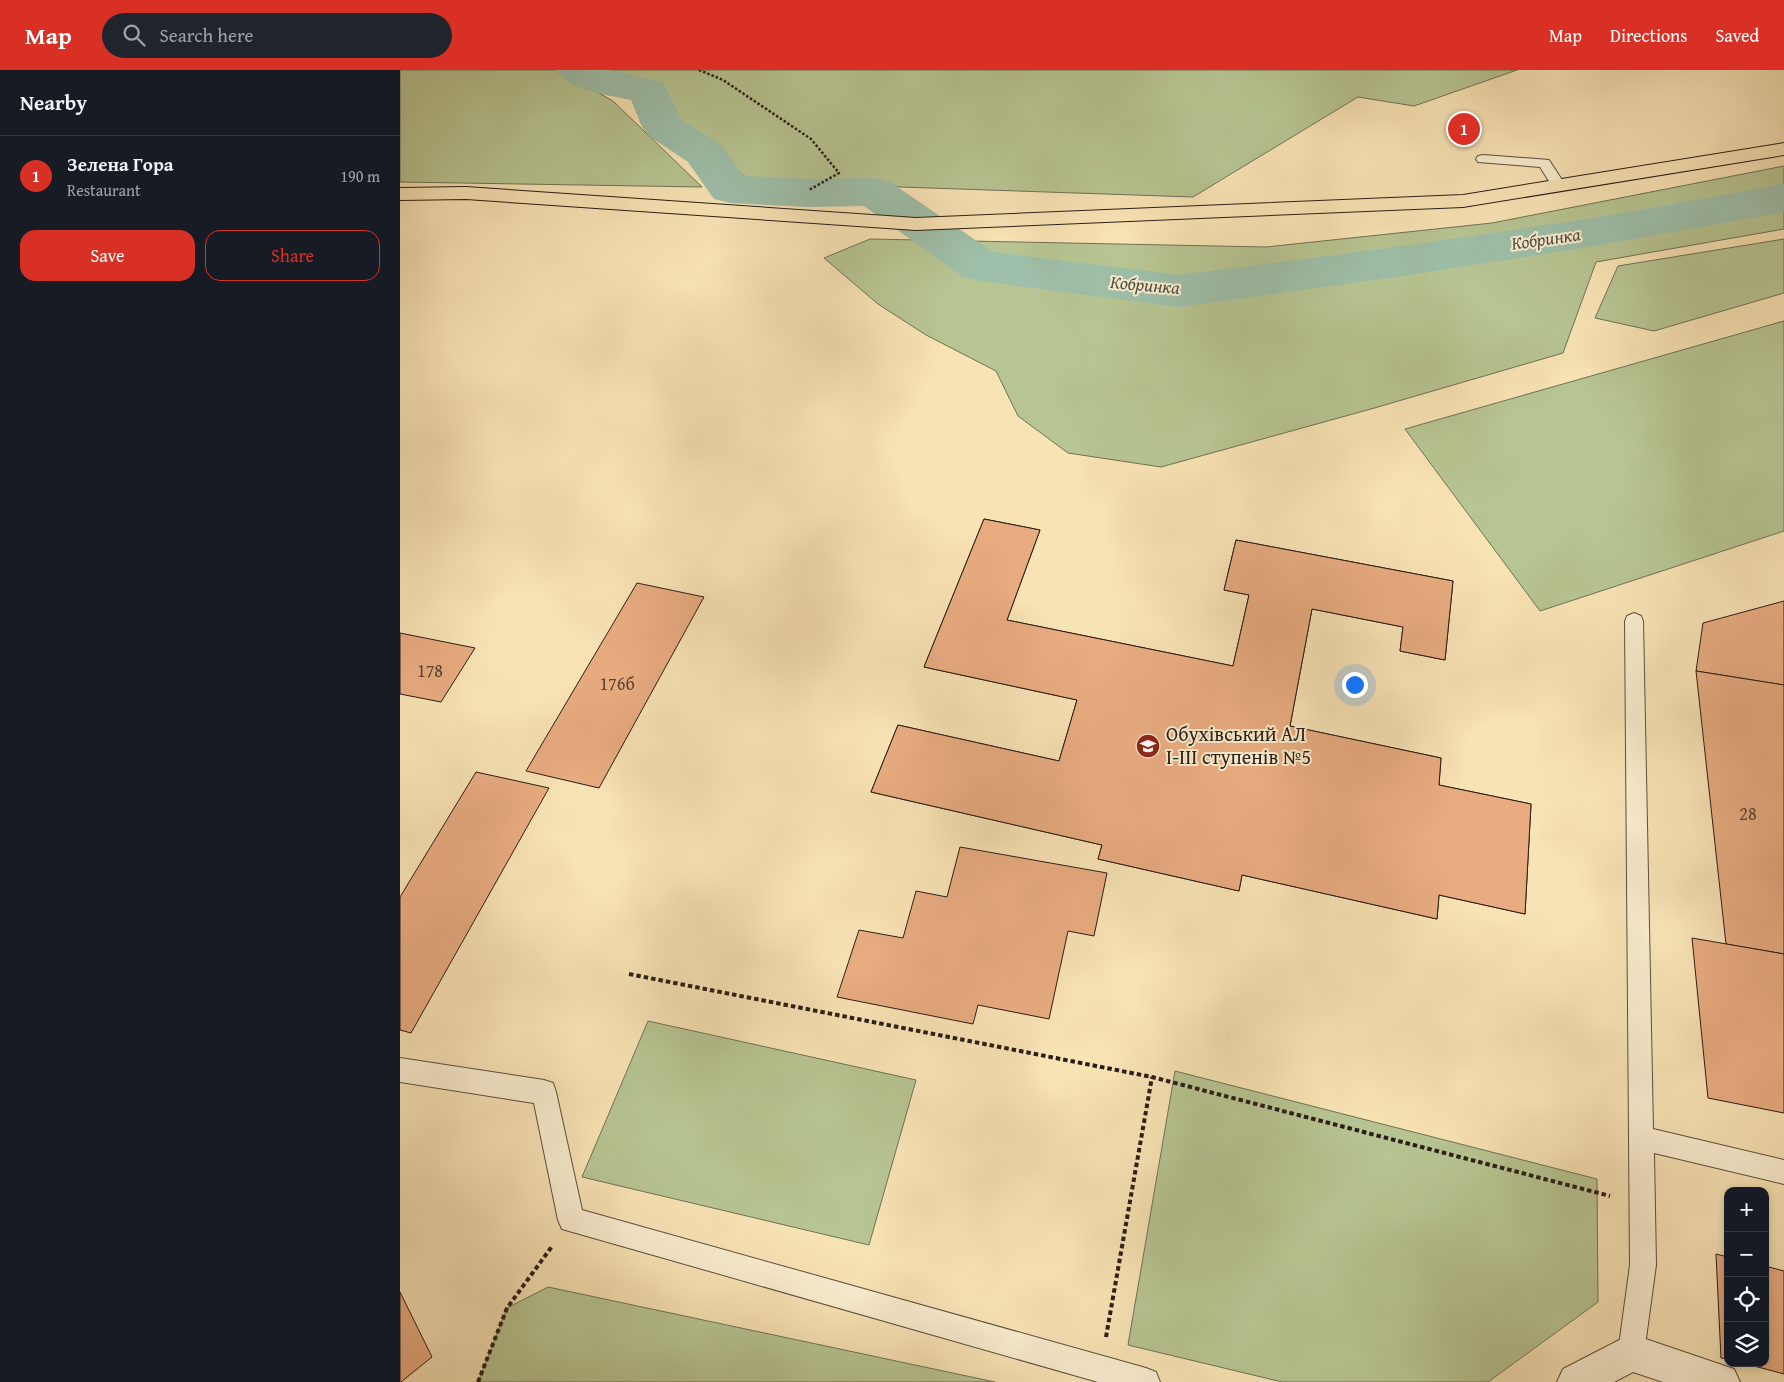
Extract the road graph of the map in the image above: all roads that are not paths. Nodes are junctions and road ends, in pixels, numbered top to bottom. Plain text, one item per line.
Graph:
1 (1784, 149) edge
2 (1483, 159) dead end
3 (1559, 186) junction
4 (400, 194) edge
5 (1634, 621) dead end
6 (400, 1070) edge
7 (1641, 1138) junction
8 (1784, 1172) edge
9 (1631, 1352) junction
10 (1146, 1382) edge
11 (1576, 1382) edge
12 (1721, 1382) edge

1 - 3 main road
2 - 3 lane
3 - 4 main road
5 - 7 lane
6 - 10 lane
7 - 8 lane
7 - 9 lane
9 - 11 street
9 - 12 street

